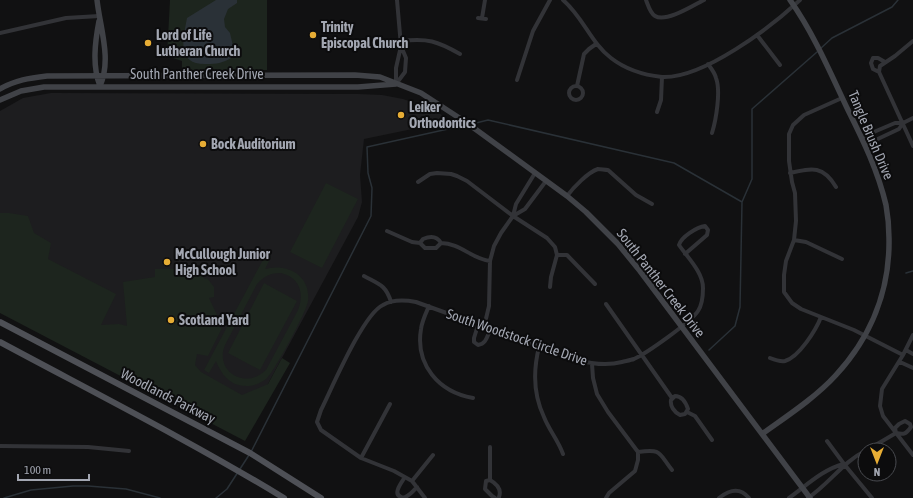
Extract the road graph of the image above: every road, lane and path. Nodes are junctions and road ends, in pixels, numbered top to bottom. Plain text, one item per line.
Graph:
1 (97, 0) edge
2 (397, 0) edge
3 (485, 0) edge
4 (550, 0) edge
5 (563, 0) edge
6 (646, 0) edge
7 (704, 0) edge
8 (790, 0) edge
9 (800, 0) edge
10 (794, 6) junction
11 (99, 17) junction
12 (482, 18) dead end
13 (0, 33) edge
14 (757, 35) junction
15 (913, 41) edge
16 (401, 44) junction
17 (596, 44) junction
18 (460, 54) dead end
19 (885, 62) junction
20 (708, 64) junction
21 (780, 65) dead end
22 (879, 72) junction
23 (96, 76) junction
24 (104, 76) junction
25 (662, 77) junction
26 (517, 80) dead end
27 (396, 84) junction
28 (100, 86) junction
29 (577, 86) dead end
30 (0, 89) edge
31 (842, 98) junction
32 (0, 100) edge
33 (657, 112) dead end
34 (913, 118) edge
35 (903, 123) junction
36 (712, 133) dead end
37 (862, 137) junction
38 (865, 145) junction
39 (913, 146) edge
40 (535, 173) junction
41 (790, 173) junction
42 (418, 182) dead end
43 (546, 182) junction
44 (836, 187) dead end
45 (566, 196) junction
46 (652, 204) dead end
47 (513, 216) junction
48 (387, 231) dead end
49 (794, 240) junction
50 (420, 243) junction
51 (441, 243) junction
52 (685, 254) junction
53 (557, 255) junction
54 (842, 259) dead end
55 (490, 261) junction
56 (364, 276) dead end
57 (595, 284) dead end
58 (550, 287) dead end
59 (391, 302) junction
60 (606, 304) dead end
61 (429, 306) junction
62 (821, 317) junction
63 (0, 322) edge
64 (478, 325) junction
65 (484, 327) junction
66 (681, 327) junction
67 (490, 330) junction
68 (913, 335) edge
69 (865, 336) junction
70 (0, 342) edge
71 (539, 347) junction
72 (906, 350) junction
73 (642, 354) junction
74 (913, 354) edge
75 (903, 355) junction
76 (770, 358) dead end
77 (900, 362) junction
78 (592, 364) junction
79 (913, 368) edge
80 (473, 398) dead end
81 (672, 398) junction
82 (390, 404) dead end
83 (687, 412) junction
84 (896, 433) junction
85 (762, 434) junction
86 (712, 440) dead end
87 (827, 441) dead end
88 (880, 442) edge
89 (0, 446) edge
90 (490, 448) dead end
91 (129, 451) dead end
92 (638, 452) junction
93 (563, 454) dead end
94 (433, 455) dead end
95 (913, 455) edge
96 (857, 456) edge
97 (361, 458) junction
98 (844, 464) junction
99 (672, 470) dead end
100 (405, 477) junction
101 (490, 480) junction
102 (412, 481) junction
103 (417, 487) junction
104 (802, 488) junction
105 (284, 498) edge
106 (320, 498) edge
107 (425, 498) edge
108 (498, 498) edge
109 (606, 498) edge
110 (719, 498) edge
111 (749, 498) edge
112 (789, 498) edge
113 (809, 498) edge
114 (872, 498) edge

1 - 11 street
2 - 16 street
3 - 12 street
4 - 26 street
5 - 17 street
6 - 7 street
8 - 10 street, Tangle Brush Drive
9 - 10 street
10 - 14 street
10 - 31 street, Tangle Brush Drive
11 - 13 street
11 - 23 street
11 - 24 street
14 - 20 street
14 - 21 street
15 - 19 street
16 - 18 street
16 - 27 street
16 - 27 street
17 - 25 street
17 - 29 street
19 - 22 street
19 - 22 street
20 - 25 street
20 - 36 street
22 - 35 street
23 - 24 street, South Panther Creek Drive
23 - 28 street
23 - 30 street, South Panther Creek Drive
24 - 27 street, South Panther Creek Drive
24 - 28 street
25 - 33 street
27 - 28 street, South Panther Creek Drive
27 - 40 street, South Panther Creek Drive
28 - 32 street, South Panther Creek Drive
31 - 37 street, Tangle Brush Drive
31 - 41 street
34 - 35 street
35 - 37 street
35 - 38 street
35 - 39 street
37 - 38 street, Tangle Brush Drive
38 - 69 street, Tangle Brush Drive
40 - 43 street, South Panther Creek Drive
40 - 47 street
41 - 44 street
41 - 49 street
42 - 47 street
43 - 45 street, South Panther Creek Drive
43 - 47 street
45 - 46 street
45 - 66 street, South Panther Creek Drive
47 - 53 street
47 - 55 street
48 - 50 street
49 - 54 street
49 - 62 street
50 - 51 street
50 - 51 street
51 - 55 street
52 - 52 street
52 - 66 street, South Woodstock Circle Drive
53 - 57 street
53 - 58 street
55 - 65 street
56 - 59 street
59 - 61 street, South Woodstock Circle Drive
59 - 97 street, South Woodstock Circle Drive
60 - 73 street
61 - 64 street, South Woodstock Circle Drive
61 - 80 street
62 - 69 street
62 - 76 street
63 - 106 main road, Woodlands Parkway
64 - 65 street, South Woodstock Circle Drive
64 - 67 street
65 - 67 street, South Woodstock Circle Drive
66 - 73 street, South Woodstock Circle Drive
66 - 85 street, South Panther Creek Drive
67 - 71 street, South Woodstock Circle Drive
68 - 72 street
69 - 75 street
69 - 85 street, Tangle Brush Drive
70 - 105 main road
71 - 78 street, South Woodstock Circle Drive
71 - 93 street
72 - 74 street
72 - 75 street
73 - 78 street, South Woodstock Circle Drive
73 - 81 street
75 - 77 street
77 - 79 street
77 - 84 street
78 - 92 street
81 - 83 street
81 - 83 street
82 - 97 street
83 - 86 street
84 - 88 street
84 - 95 street
85 - 104 street, South Panther Creek Drive
87 - 98 street
89 - 91 street
90 - 101 street
92 - 99 street
92 - 109 street
94 - 102 street
96 - 98 street
97 - 100 street
98 - 104 street
98 - 113 street
98 - 114 street
100 - 102 street
100 - 103 street
101 - 108 street
101 - 108 street
102 - 103 street
103 - 107 street
104 - 112 street
104 - 113 street, South Panther Creek Drive
110 - 111 street

